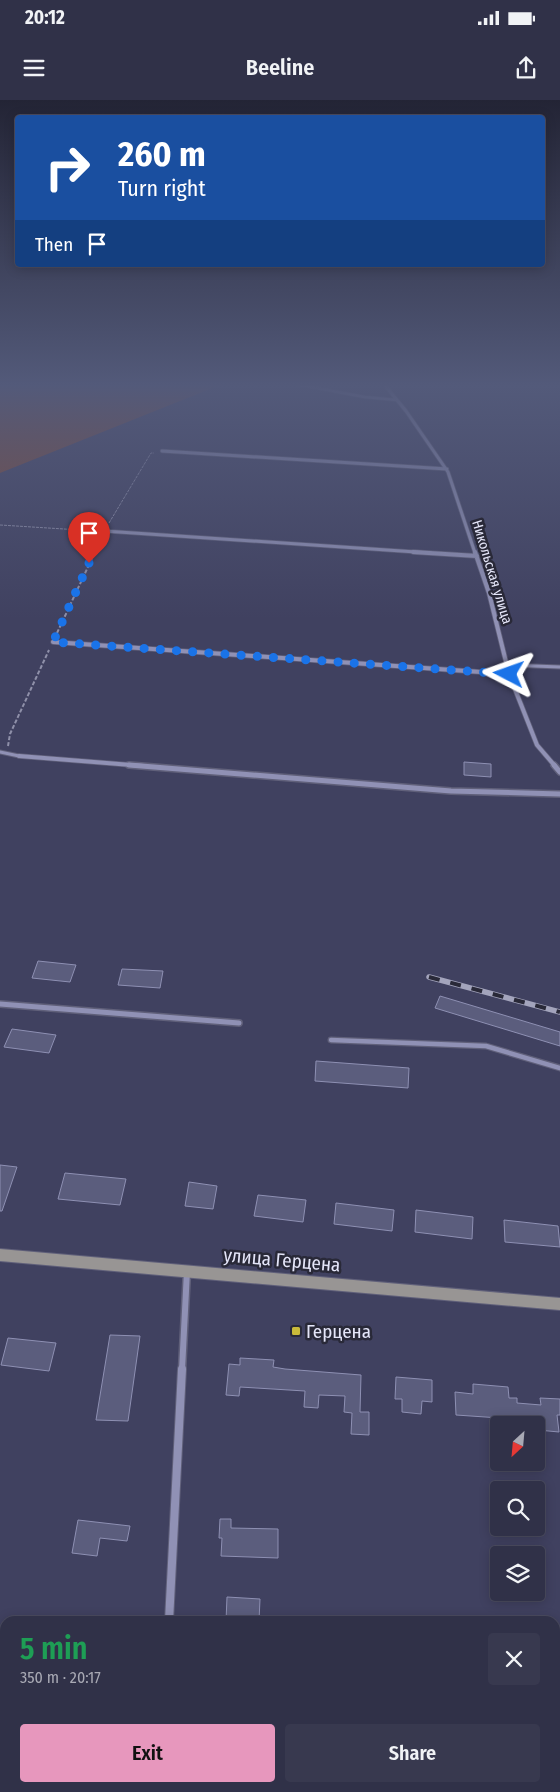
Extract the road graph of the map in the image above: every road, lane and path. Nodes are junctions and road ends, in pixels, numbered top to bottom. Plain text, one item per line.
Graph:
1 (146, 462) edge
2 (326, 462) edge
3 (441, 462) edge
4 (447, 470) junction
5 (0, 525) edge
6 (104, 531) junction
7 (477, 556) junction
8 (53, 642) junction
9 (507, 665) junction
10 (560, 667) edge
11 (509, 674) junction
12 (0, 752) edge
13 (8, 752) junction
14 (19, 756) joint
15 (560, 772) edge
16 (560, 794) edge
17 (0, 1004) edge
18 (238, 1023) dead end
19 (331, 1040) dead end
20 (560, 1068) edge
21 (0, 1255) edge
22 (187, 1271) junction
23 (560, 1304) edge
24 (169, 1616) edge

1 - 6 path
2 - 4 street
3 - 4 street, Никольская улица
4 - 7 street, Никольская улица
5 - 6 path
6 - 7 street
6 - 8 path
7 - 9 street, Никольская улица
8 - 11 street
8 - 13 path
9 - 10 lane
9 - 11 street, Никольская улица
11 - 15 street, Никольская улица
12 - 13 lane
13 - 14 lane
14 - 16 street
17 - 18 street
19 - 20 lane
21 - 22 main road, улица Герцена
22 - 23 main road, улица Герцена
22 - 24 street

